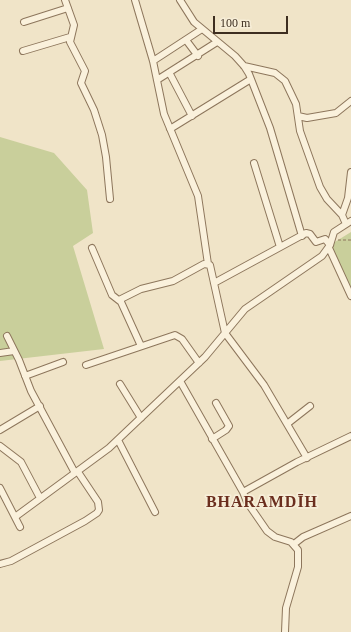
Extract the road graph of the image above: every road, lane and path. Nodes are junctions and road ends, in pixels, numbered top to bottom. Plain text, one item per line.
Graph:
1 (64, 0) edge
2 (135, 0) edge
3 (180, 0) edge
4 (68, 8) junction
5 (24, 22) dead end
6 (202, 29) junction
7 (70, 37) junction
8 (186, 40) junction
9 (217, 42) junction
10 (23, 51) dead end
11 (198, 56) junction
12 (153, 61) junction
13 (244, 66) junction
14 (170, 74) junction
15 (251, 79) junction
16 (157, 80) junction
17 (351, 101) edge
18 (192, 116) junction
19 (298, 116) junction
20 (170, 129) junction
21 (254, 163) dead end
22 (351, 172) edge
23 (110, 199) dead end
24 (342, 215) junction
25 (348, 223) edge
26 (302, 236) junction
27 (351, 240) edge
28 (330, 244) junction
29 (280, 247) junction
30 (92, 248) dead end
31 (208, 264) junction
32 (214, 283) junction
33 (351, 296) edge
34 (119, 300) junction
35 (225, 332) junction
36 (6, 336) dead end
37 (141, 346) junction
38 (14, 351) junction
39 (0, 353) edge
40 (63, 362) dead end
41 (199, 363) junction
42 (86, 365) dead end
43 (25, 376) junction
44 (180, 381) junction
45 (120, 384) dead end
46 (216, 403) dead end
47 (40, 406) junction
48 (310, 406) dead end
49 (141, 418) junction
50 (287, 424) junction
51 (0, 430) edge
52 (351, 436) edge
53 (212, 439) junction
54 (118, 440) junction
55 (0, 446) edge
56 (307, 458) junction
57 (76, 472) junction
58 (0, 488) edge
59 (243, 492) junction
60 (40, 498) junction
61 (155, 512) dead end
62 (351, 516) edge
63 (15, 517) junction
64 (20, 527) dead end
65 (294, 544) junction
66 (0, 564) edge
67 (285, 632) edge

1 - 4 street
2 - 12 street
3 - 6 street
4 - 5 street
4 - 7 street
6 - 8 street
6 - 9 street
7 - 10 street
7 - 23 street
8 - 11 street
8 - 12 street
9 - 11 street
9 - 13 street
11 - 14 street
12 - 16 street
13 - 15 street
13 - 19 street
14 - 16 street
14 - 18 street
15 - 18 street
15 - 26 street
16 - 20 street
17 - 19 street
18 - 20 street
19 - 24 street
20 - 31 street
21 - 29 street
22 - 24 street
24 - 25 street
25 - 28 street
26 - 28 street
26 - 29 street
27 - 28 path
28 - 33 street
28 - 35 street
29 - 32 street
30 - 34 street
31 - 32 street
31 - 34 street
32 - 35 street
34 - 37 street
35 - 41 street
35 - 50 street
36 - 38 street
37 - 41 street
37 - 42 street
38 - 39 street
38 - 43 street
40 - 43 street
41 - 44 street
43 - 47 street
44 - 49 street
44 - 53 street
45 - 49 street
46 - 53 street
47 - 51 street
47 - 57 street
48 - 50 street
49 - 54 street
50 - 56 street
52 - 56 street
53 - 59 street
54 - 57 street
54 - 61 street
55 - 60 street
56 - 59 street
57 - 60 street
57 - 66 street
58 - 63 street
59 - 65 street
60 - 63 street
62 - 65 street
63 - 64 street
65 - 67 street

